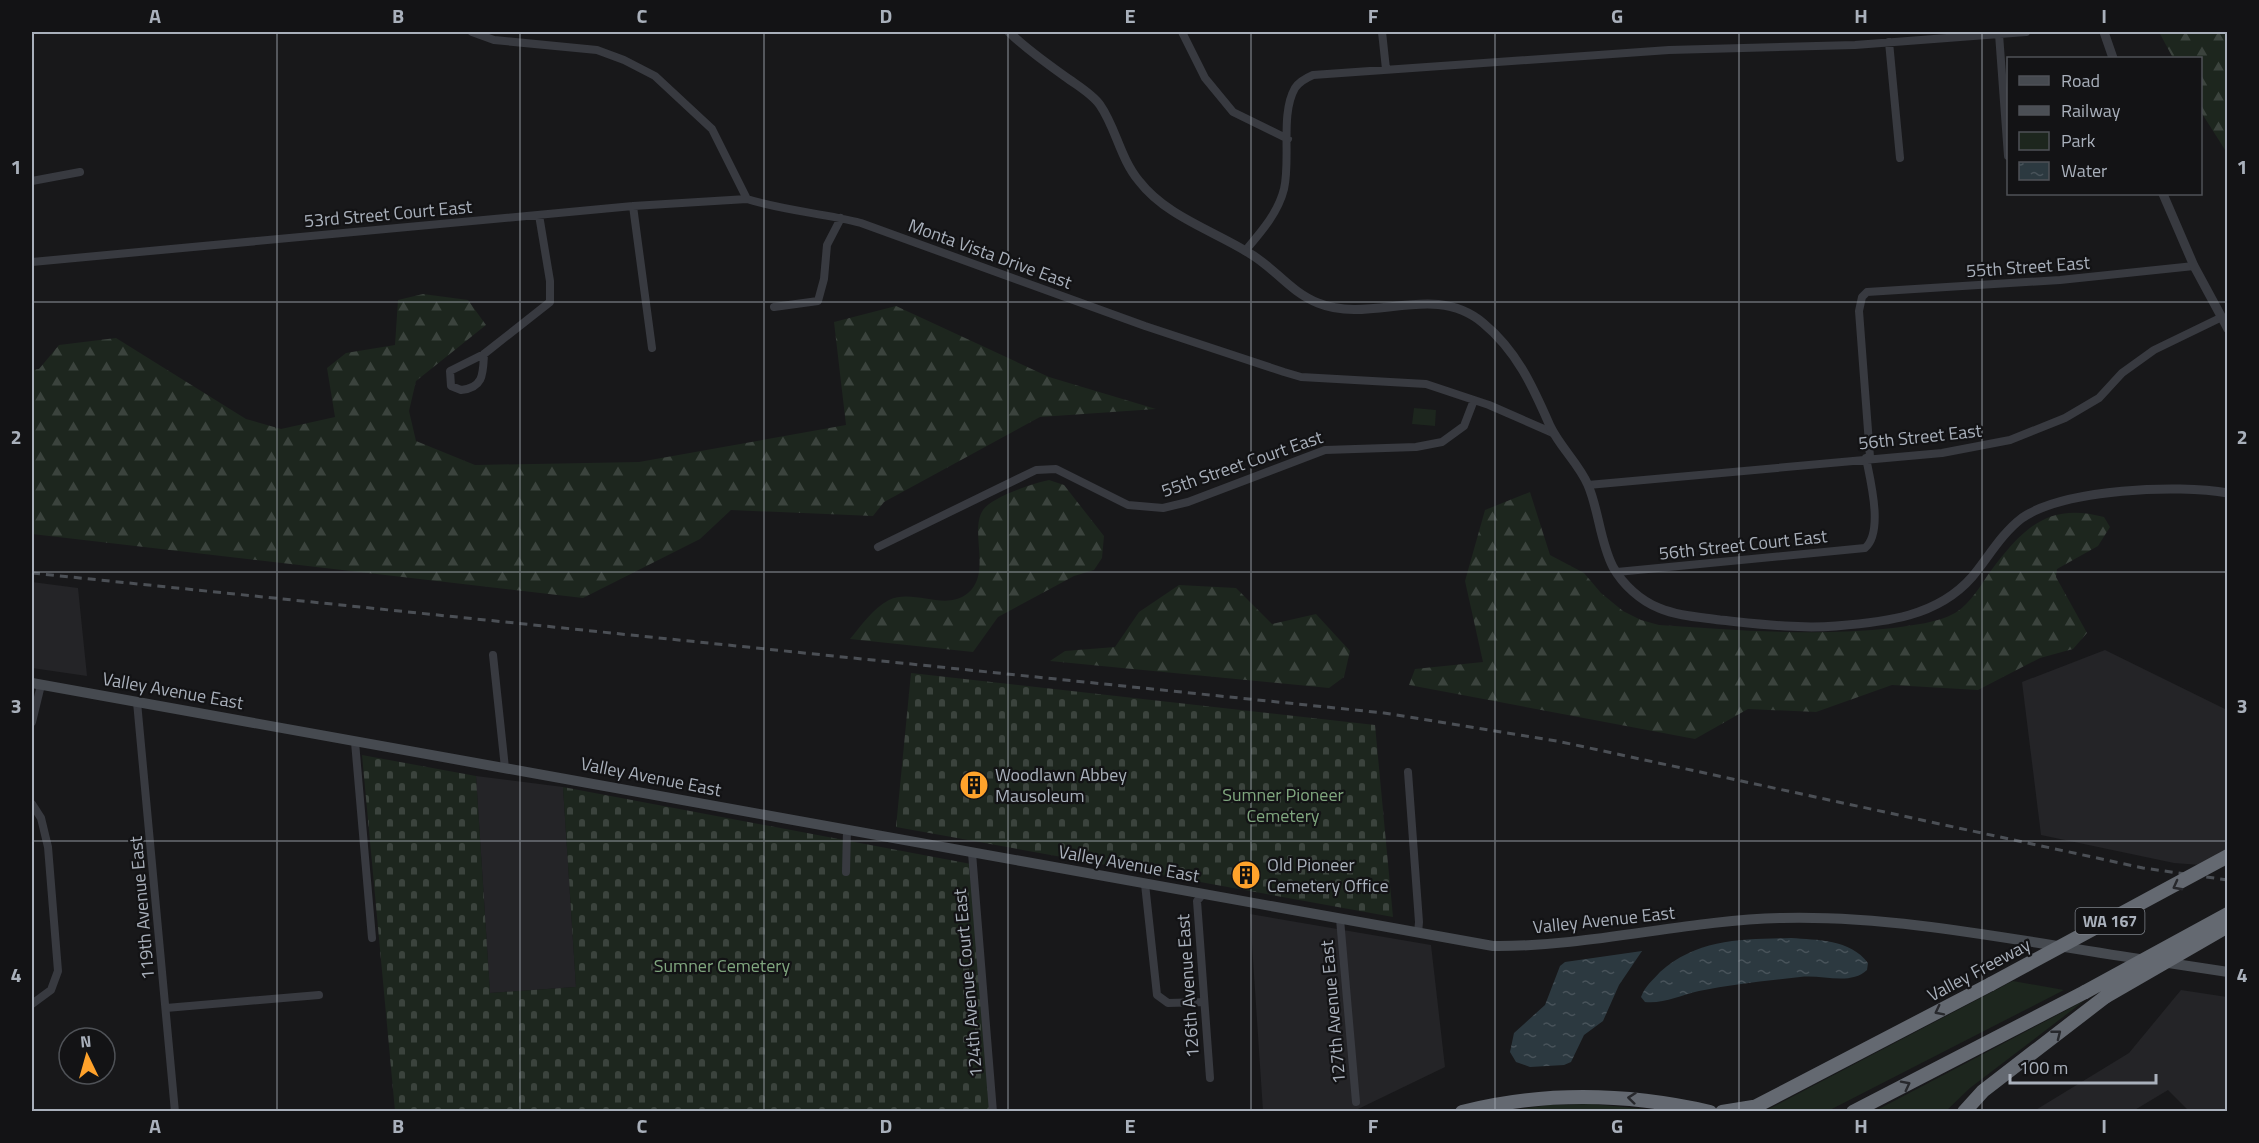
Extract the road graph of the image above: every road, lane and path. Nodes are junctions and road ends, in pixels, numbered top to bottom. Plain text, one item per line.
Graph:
1 (472, 32) edge
2 (1009, 32) edge
3 (1182, 32) edge
4 (1382, 32) edge
5 (2026, 32) edge
6 (2103, 32) edge
7 (1999, 34) junction
8 (1889, 42) junction
9 (2113, 57) edge
10 (1386, 69) junction
11 (1288, 139) junction
12 (2007, 142) edge
13 (1900, 158) dead end
14 (80, 172) dead end
15 (32, 182) edge
16 (2163, 195) edge
17 (747, 199) junction
18 (633, 206) junction
19 (539, 215) junction
20 (841, 218) junction
21 (1245, 251) junction
22 (32, 262) edge
23 (2194, 266) junction
24 (774, 307) dead end
25 (2225, 324) edge
26 (652, 348) dead end
27 (484, 354) junction
28 (1474, 400) junction
29 (1553, 433) junction
30 (1868, 457) junction
31 (1588, 485) junction
32 (2228, 493) edge
33 (878, 548) dead end
34 (1617, 572) junction
35 (493, 655) dead end
36 (36, 684) edge
37 (137, 702) junction
38 (32, 722) edge
39 (355, 742) junction
40 (505, 768) junction
41 (1408, 772) dead end
42 (32, 804) edge
43 (847, 829) junction
44 (972, 853) junction
45 (2228, 856) edge
46 (846, 872) dead end
47 (1145, 884) junction
48 (1203, 894) junction
49 (2228, 914) edge
50 (1340, 919) junction
51 (2228, 926) edge
52 (1418, 933) junction
53 (372, 938) dead end
54 (2228, 972) edge
55 (319, 995) dead end
56 (1204, 1002) junction
57 (32, 1004) edge
58 (166, 1008) junction
59 (1210, 1078) dead end
60 (1356, 1102) dead end
61 (1749, 1109) edge
62 (175, 1112) edge
63 (993, 1112) edge
64 (1462, 1112) edge
65 (1710, 1112) edge
66 (1722, 1112) edge
67 (1854, 1112) edge
68 (1964, 1112) edge

1 - 17 street
2 - 21 street
3 - 11 street
4 - 10 street
5 - 7 street
6 - 9 street
7 - 8 street
7 - 12 street
8 - 10 street
8 - 13 street
10 - 11 street
11 - 21 street
14 - 15 street
16 - 23 street
17 - 18 street, 53rd Street Court East
17 - 20 street, Monta Vista Drive East
18 - 19 street, 53rd Street Court East
18 - 26 street
19 - 22 street, 53rd Street Court East
19 - 27 street
20 - 24 street
20 - 28 street, Monta Vista Drive East
21 - 29 street
23 - 25 street
23 - 30 street, 55th Street East
25 - 30 street, 56th Street East
27 - 27 street
28 - 29 street, Monta Vista Drive East
28 - 33 street, 55th Street Court East
29 - 31 street
30 - 31 street, 56th Street East
30 - 34 street, 56th Street Court East
31 - 34 street
32 - 34 street
35 - 40 street
36 - 37 main road, Valley Avenue East
36 - 38 street
37 - 39 main road, Valley Avenue East
37 - 58 street, 119th Avenue East
39 - 40 main road, Valley Avenue East
39 - 53 street
40 - 43 main road, Valley Avenue East
41 - 52 street
42 - 57 street
43 - 44 main road, Valley Avenue East
43 - 46 street
44 - 47 main road, Valley Avenue East
44 - 63 street, 124th Avenue Court East
45 -> 61 highway, Valley Freeway / WA 167, bridge
47 - 48 main road, Valley Avenue East
47 - 56 street
48 - 50 main road, Valley Avenue East
48 - 56 street, 126th Avenue East
67 -> 49 highway, WA 167, bridge
50 - 52 main road, Valley Avenue East
50 - 60 street, 127th Avenue East
68 -> 51 highway, bridge
52 - 54 main road, Valley Avenue East
55 - 58 street
56 - 59 street, 126th Avenue East
58 - 62 street, 119th Avenue East
61 - 66 highway, Valley Freeway
65 -> 64 highway

